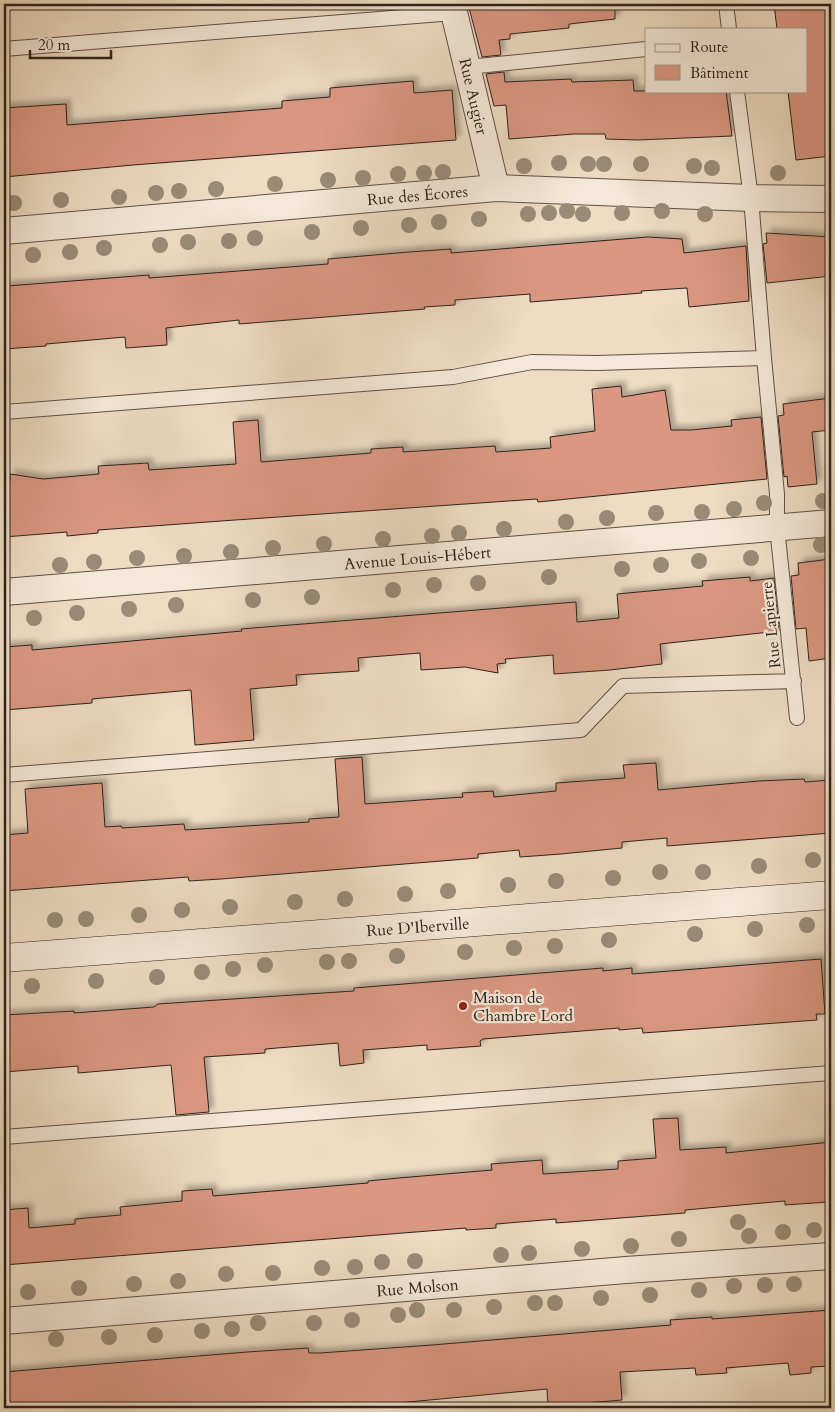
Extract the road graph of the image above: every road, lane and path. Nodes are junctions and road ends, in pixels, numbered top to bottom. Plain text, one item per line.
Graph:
1 (726, 4) edge
2 (453, 8) edge
3 (729, 28) edge
4 (4, 49) edge
5 (645, 49) edge
6 (468, 67) junction
7 (737, 92) edge
8 (496, 188) junction
9 (751, 198) junction
10 (831, 200) edge
11 (4, 230) edge
12 (764, 358) junction
13 (4, 412) edge
14 (831, 523) edge
15 (777, 527) junction
16 (4, 592) edge
17 (794, 680) junction
18 (797, 718) dead end
19 (4, 775) edge
20 (831, 895) edge
21 (4, 958) edge
22 (831, 1073) edge
23 (4, 1137) edge
24 (831, 1256) edge
25 (4, 1321) edge

1 - 3 lane
2 - 4 lane
2 - 6 street, Rue Augier
5 - 6 lane
6 - 8 street, Rue Augier
7 - 9 lane, Rue Lapierre
8 - 9 street, Rue des Écores
8 - 11 street, Rue des Écores
9 - 10 street, Rue des Écores
9 - 12 lane, Rue Lapierre
12 - 13 lane
12 - 15 lane, Rue Lapierre
14 - 15 street, Avenue Louis-Hébert
15 - 16 street, Avenue Louis-Hébert
15 - 17 lane, Rue Lapierre
17 - 18 lane, Rue Lapierre
17 - 19 lane
20 - 21 main road, Rue D'Iberville
22 - 23 lane
24 - 25 street, Rue Molson

